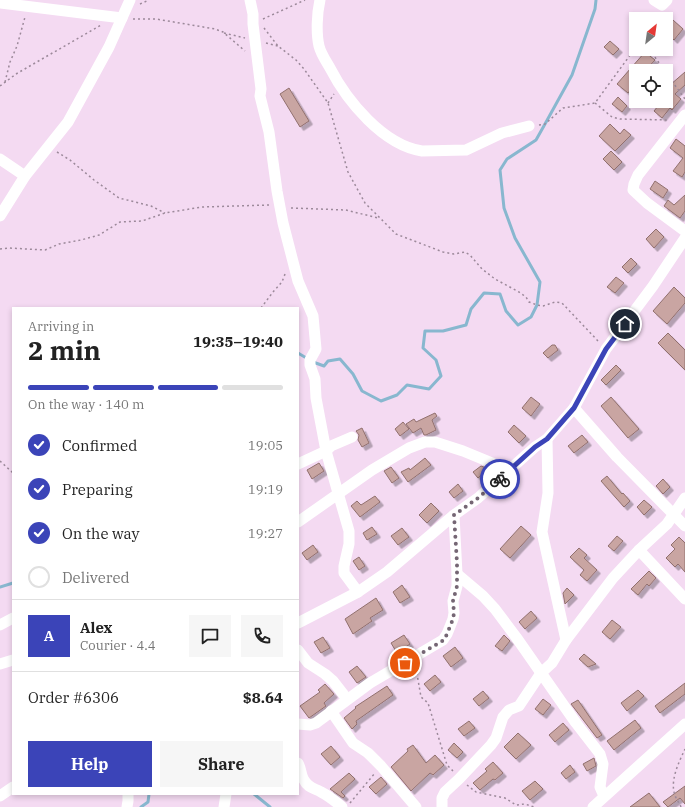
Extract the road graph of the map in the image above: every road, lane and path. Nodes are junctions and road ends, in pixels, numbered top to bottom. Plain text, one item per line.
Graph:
1 (130, 0) edge
2 (250, 0) edge
3 (305, 0) edge
4 (320, 0) edge
5 (654, 0) edge
6 (668, 0) edge
7 (0, 3) edge
8 (28, 6) junction
9 (117, 17) junction
10 (255, 17) junction
11 (629, 56) edge
12 (257, 59) junction
13 (4, 82) junction
14 (673, 82) edge
15 (0, 86) edge
16 (685, 98) edge
17 (595, 103) junction
18 (683, 118) edge
19 (529, 126) joint
20 (49, 147) junction
21 (0, 159) edge
22 (25, 176) junction
23 (279, 208) junction
24 (165, 213) junction
25 (0, 216) edge
26 (379, 218) junction
27 (685, 231) edge
28 (685, 238) edge
29 (0, 249) edge
30 (293, 264) junction
31 (262, 307) edge
32 (606, 349) junction
33 (574, 408) junction
34 (352, 436) dead end
35 (547, 439) junction
36 (326, 451) junction
37 (0, 460) edge
38 (299, 464) edge
39 (510, 470) junction
40 (12, 472) edge
41 (339, 494) junction
42 (685, 498) edge
43 (454, 515) junction
44 (674, 515) junction
45 (299, 521) edge
46 (685, 526) edge
47 (639, 550) junction
48 (457, 574) junction
49 (358, 592) junction
50 (685, 599) edge
51 (12, 619) edge
52 (299, 622) edge
53 (0, 625) edge
54 (566, 640) junction
55 (299, 651) edge
56 (416, 656) junction
57 (12, 660) edge
58 (0, 664) edge
59 (541, 673) junction
60 (347, 699) junction
61 (331, 711) junction
62 (299, 724) edge
63 (685, 724) edge
64 (685, 749) edge
65 (299, 765) edge
66 (381, 766) junction
67 (459, 779) junction
68 (12, 788) edge
69 (128, 795) edge
70 (226, 795) edge
71 (0, 796) edge
72 (604, 796) junction
73 (442, 803) edge
74 (127, 807) edge
75 (224, 807) edge
76 (342, 807) edge
77 (347, 807) edge
78 (416, 807) edge
79 (433, 807) edge
80 (534, 807) edge
81 (592, 807) edge
82 (681, 807) edge

1 - 9 street
2 - 10 street
3 - 10 path
4 - 19 street
5 - 6 street
7 - 8 street
8 - 9 street
8 - 13 path
9 - 12 path
9 - 13 path
9 - 20 street
10 - 12 street
10 - 26 path
11 - 17 path
12 - 23 street
13 - 15 path
14 - 16 path
17 - 18 path
17 - 19 path
18 - 27 street
20 - 22 street
20 - 24 path
21 - 22 street
22 - 25 street
23 - 24 path
23 - 26 path
23 - 30 street
24 - 29 path
26 - 32 path
28 - 32 street
30 - 31 path
30 - 36 street
32 - 33 street
33 - 35 street
33 - 44 street
34 - 36 street
35 - 39 street
35 - 54 street
36 - 38 street
36 - 41 street
37 - 40 path
39 - 41 street
39 - 43 street
41 - 45 street
41 - 49 street
42 - 44 street
43 - 48 street
43 - 49 street
44 - 46 street
44 - 47 street
47 - 50 street
47 - 54 street
48 - 56 street
48 - 59 street
49 - 52 street
51 - 53 street
54 - 59 street
55 - 60 street
56 - 60 street
56 - 67 path
57 - 58 street
59 - 67 street
59 - 72 street
60 - 61 street
61 - 62 street
61 - 66 street
63 - 72 street
64 - 82 path
65 - 76 street
66 - 77 path
66 - 78 street
67 - 73 street
67 - 80 path
68 - 71 street
69 - 74 street
70 - 75 street
72 - 81 street
73 - 79 street

